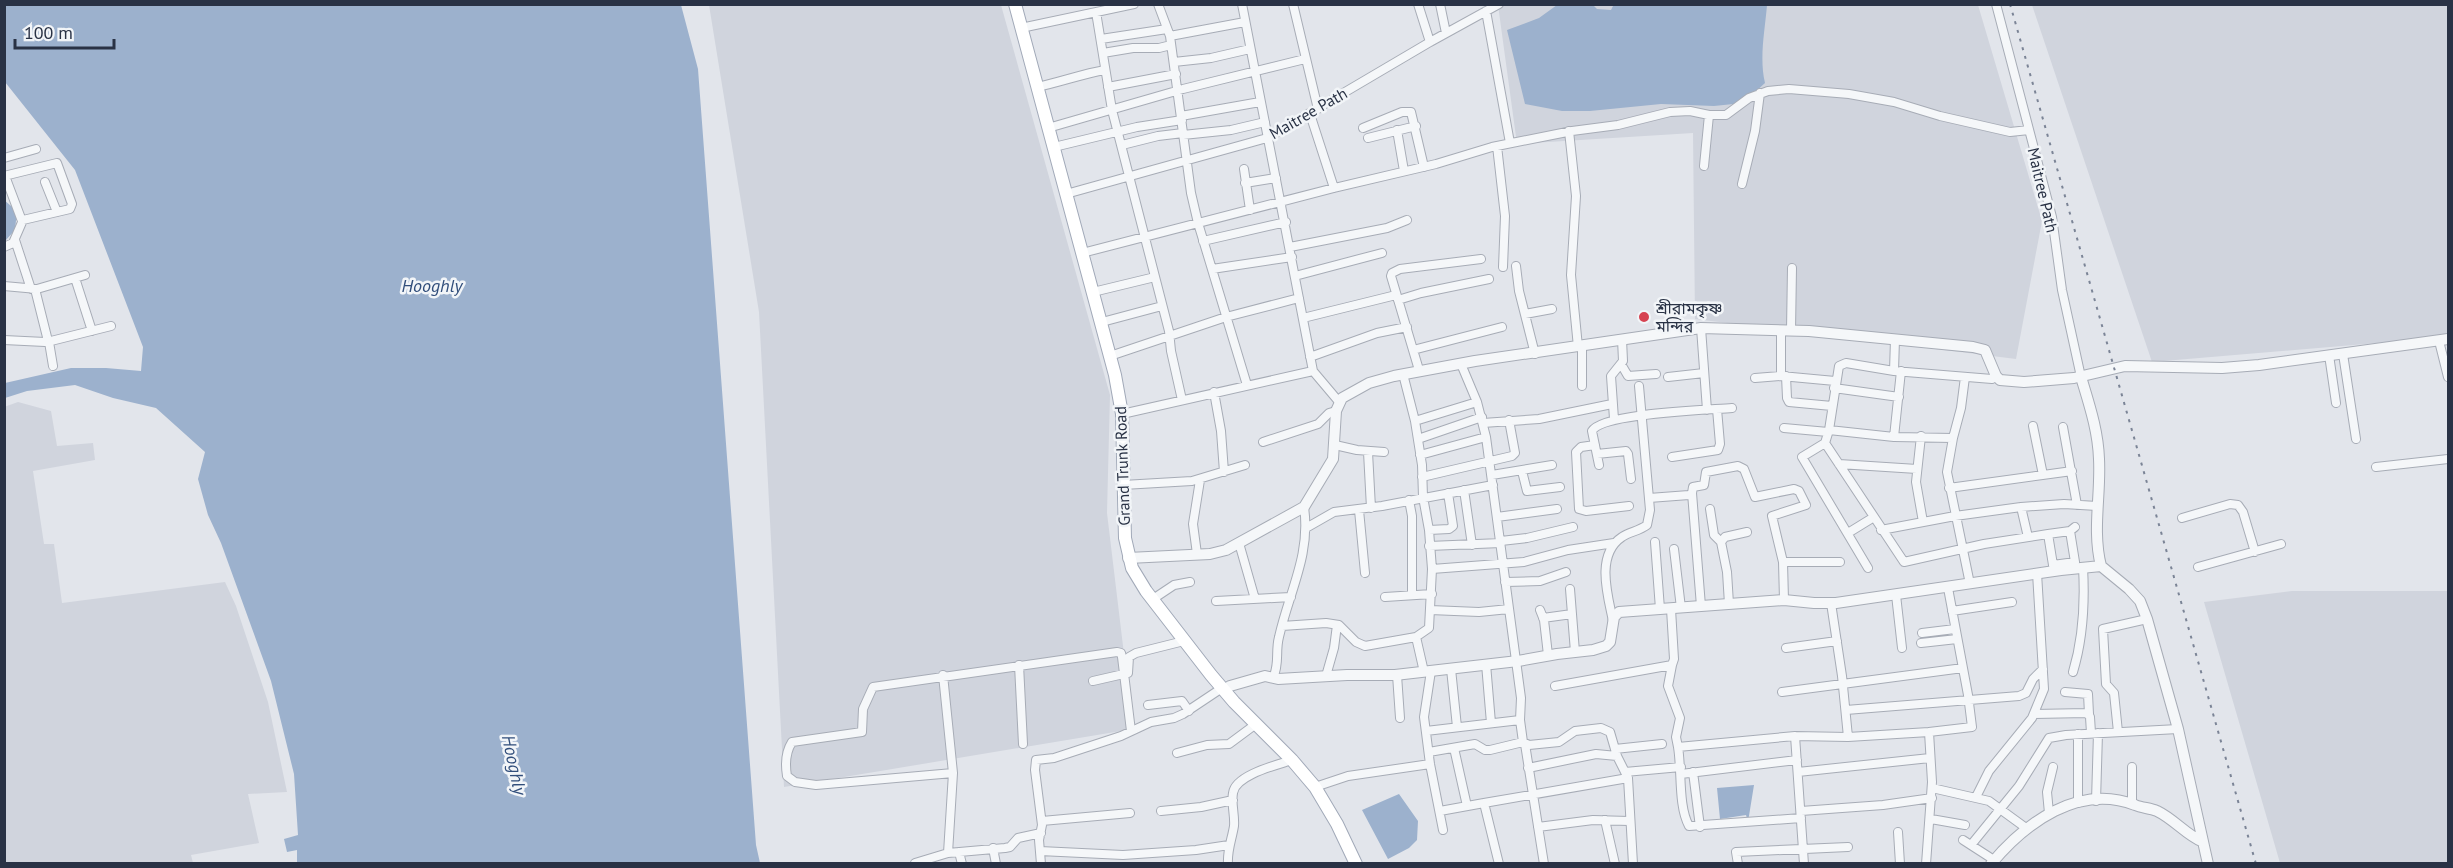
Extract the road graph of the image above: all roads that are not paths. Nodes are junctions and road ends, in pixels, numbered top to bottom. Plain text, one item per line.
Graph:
1 (1016, 4) edge
2 (1134, 4) edge
3 (1158, 4) edge
4 (1242, 4) edge
5 (1293, 4) edge
6 (1418, 4) edge
7 (1440, 4) edge
8 (1499, 4) edge
9 (1996, 4) edge
10 (1093, 10) edge
11 (1486, 11) junction
12 (1245, 22) junction
13 (1021, 28) junction
14 (1446, 33) junction
15 (1169, 36) junction
16 (1101, 39) junction
17 (1430, 42) junction
18 (1250, 49) junction
19 (1103, 53) junction
20 (1305, 59) junction
21 (1174, 62) junction
22 (1105, 70) junction
23 (1253, 71) junction
24 (1176, 74) junction
25 (1037, 87) junction
26 (1108, 87) junction
27 (1179, 90) junction
28 (1760, 93) junction
29 (1260, 102) junction
30 (1318, 108) junction
31 (1112, 110) junction
32 (1310, 114) junction
33 (1709, 115) junction
34 (1182, 118) junction
35 (1265, 122) junction
36 (1416, 126) junction
37 (1048, 128) junction
38 (1363, 128) dead end
39 (1396, 130) junction
40 (2029, 130) junction
41 (1118, 131) junction
42 (1569, 131) junction
43 (1183, 134) junction
44 (1267, 138) junction
45 (1368, 138) dead end
46 (1510, 143) junction
47 (1122, 145) junction
48 (1497, 146) junction
49 (1054, 147) junction
50 (36, 149) dead end
51 (4, 158) edge
52 (1188, 160) junction
53 (1704, 166) dead end
54 (1424, 167) junction
55 (1244, 169) dead end
56 (1404, 171) junction
57 (5, 176) edge
58 (1131, 176) junction
59 (1275, 178) junction
60 (45, 182) dead end
61 (1245, 183) junction
62 (1742, 184) dead end
63 (1335, 188) junction
64 (1066, 194) junction
65 (1281, 203) junction
66 (1250, 210) junction
67 (57, 212) junction
68 (1407, 220) dead end
69 (22, 221) junction
70 (1286, 222) junction
71 (1198, 223) junction
72 (1144, 238) junction
73 (15, 240) junction
74 (1203, 241) junction
75 (4, 247) edge
76 (1290, 247) junction
77 (1082, 253) junction
78 (1382, 253) dead end
79 (1292, 257) junction
80 (1481, 259) dead end
81 (1516, 266) dead end
82 (1503, 267) dead end
83 (1792, 268) dead end
84 (1212, 269) junction
85 (85, 275) dead end
86 (1295, 276) junction
87 (1155, 277) junction
88 (75, 278) junction
89 (1489, 279) dead end
90 (4, 286) edge
91 (33, 289) junction
92 (1094, 292) junction
93 (1397, 297) junction
94 (1299, 298) junction
95 (1162, 306) junction
96 (1552, 309) dead end
97 (1525, 314) junction
98 (1226, 317) junction
99 (1303, 318) junction
100 (1102, 322) junction
101 (111, 326) dead end
102 (1407, 327) junction
103 (1503, 327) dead end
104 (1701, 328) junction
105 (1786, 330) junction
106 (92, 331) junction
107 (1170, 336) junction
108 (1622, 339) junction
109 (1895, 339) junction
110 (4, 340) edge
111 (2444, 340) edge
112 (48, 342) junction
113 (1580, 346) junction
114 (1413, 350) junction
115 (1535, 354) junction
116 (2343, 354) junction
117 (2329, 355) junction
118 (1110, 356) junction
119 (1310, 357) junction
120 (1461, 364) junction
121 (1621, 364) junction
122 (53, 366) dead end
123 (2447, 366) edge
124 (1419, 370) junction
125 (1313, 371) junction
126 (1898, 371) junction
127 (1704, 373) junction
128 (1403, 374) junction
129 (1656, 374) dead end
130 (1783, 376) junction
131 (1668, 377) dead end
132 (1965, 377) junction
133 (2080, 377) junction
134 (2448, 377) edge
135 (1755, 378) dead end
136 (1992, 379) dead end
137 (1835, 384) junction
138 (1247, 385) junction
139 (1582, 386) dead end
140 (1640, 386) dead end
141 (1214, 392) junction
142 (1899, 398) junction
143 (1182, 400) junction
144 (1477, 402) junction
145 (2336, 403) dead end
146 (1612, 404) junction
147 (1832, 406) junction
148 (1338, 407) junction
149 (1732, 408) dead end
150 (1718, 409) junction
151 (1707, 410) junction
152 (1122, 414) junction
153 (1642, 416) junction
154 (1614, 419) junction
155 (1482, 420) junction
156 (1509, 420) junction
157 (1415, 421) junction
158 (2033, 426) dead end
159 (2063, 427) dead end
160 (1784, 428) dead end
161 (1828, 431) junction
162 (1921, 436) junction
163 (1486, 437) junction
164 (1894, 437) junction
165 (1953, 438) junction
166 (1418, 439) junction
167 (2356, 440) dead end
168 (1263, 442) dead end
169 (1825, 443) junction
170 (1335, 445) junction
171 (1596, 449) junction
172 (1368, 452) junction
173 (1384, 452) dead end
174 (1420, 455) junction
175 (1672, 457) dead end
176 (2448, 459) edge
177 (1490, 462) junction
178 (1839, 464) junction
179 (1245, 465) dead end
180 (1552, 465) dead end
181 (1599, 465) dead end
182 (2376, 467) dead end
183 (1917, 468) junction
184 (1522, 471) junction
185 (2072, 471) junction
186 (1224, 472) junction
187 (2043, 476) junction
188 (1422, 477) junction
189 (1631, 479) dead end
190 (1200, 480) junction
191 (1492, 480) junction
192 (1123, 485) junction
193 (1560, 487) dead end
194 (1949, 488) junction
195 (1464, 490) junction
196 (1448, 493) junction
197 (1692, 493) junction
198 (1423, 497) junction
199 (1649, 498) junction
200 (1409, 500) junction
201 (2077, 505) junction
202 (1629, 506) dead end
203 (2097, 506) junction
204 (1304, 507) junction
205 (2021, 507) junction
206 (1371, 508) junction
207 (1557, 509) dead end
208 (1710, 509) dead end
209 (1359, 510) junction
210 (1955, 516) junction
211 (1497, 517) junction
212 (1874, 517) junction
213 (2182, 518) dead end
214 (1923, 522) junction
215 (1573, 527) dead end
216 (1306, 528) junction
217 (1429, 530) junction
218 (1881, 530) junction
219 (1748, 532) dead end
220 (1848, 533) junction
221 (2048, 534) junction
222 (2028, 537) junction
223 (1501, 542) junction
224 (1655, 542) dead end
225 (1721, 542) junction
226 (1239, 543) junction
227 (1614, 543) junction
228 (2281, 544) dead end
229 (1472, 545) junction
230 (1429, 546) junction
231 (1964, 548) junction
232 (1674, 549) dead end
233 (2255, 552) junction
234 (1197, 554) junction
235 (1128, 558) junction
236 (1783, 562) junction
237 (1840, 562) dead end
238 (1503, 564) junction
239 (2101, 566) junction
240 (2084, 567) junction
241 (2198, 567) dead end
242 (1868, 568) dead end
243 (1432, 569) junction
244 (1566, 572) dead end
245 (1365, 573) dead end
246 (2037, 573) junction
247 (1190, 582) dead end
248 (1505, 582) junction
249 (1970, 584) junction
250 (1948, 588) junction
251 (1570, 589) dead end
252 (1412, 594) junction
253 (1432, 594) junction
254 (1896, 596) junction
255 (1291, 597) junction
256 (1385, 597) dead end
257 (1153, 599) junction
258 (1255, 599) junction
259 (1784, 600) junction
260 (1216, 601) dead end
261 (2012, 602) dead end
262 (1831, 603) junction
263 (1729, 604) junction
264 (1701, 606) junction
265 (1670, 608) junction
266 (1509, 609) junction
267 (1430, 610) junction
268 (1952, 611) junction
269 (1572, 614) junction
270 (2147, 619) junction
271 (1613, 622) junction
272 (1337, 625) junction
273 (1282, 627) junction
274 (1955, 629) junction
275 (1416, 637) junction
276 (1957, 639) junction
277 (1184, 640) junction
278 (1837, 641) junction
279 (1786, 648) dead end
280 (1902, 648) dead end
281 (1575, 652) junction
282 (1548, 655) junction
283 (1515, 662) junction
284 (1486, 664) junction
285 (1019, 665) junction
286 (1672, 665) junction
287 (1964, 668) junction
288 (1451, 669) junction
289 (2043, 669) junction
290 (1427, 672) junction
291 (2073, 672) dead end
292 (943, 675) junction
293 (1124, 675) junction
294 (1397, 675) junction
295 (1326, 676) junction
296 (1273, 678) junction
297 (1093, 681) dead end
298 (1843, 682) junction
299 (1555, 686) dead end
300 (1223, 689) junction
301 (1782, 692) dead end
302 (2065, 692) dead end
303 (1969, 700) junction
304 (1149, 705) dead end
305 (1846, 710) junction
306 (1189, 711) junction
307 (2034, 714) junction
308 (2089, 714) junction
309 (1400, 718) dead end
310 (1520, 720) junction
311 (1491, 723) junction
312 (1256, 724) junction
313 (1457, 727) junction
314 (2178, 729) junction
315 (1426, 730) junction
316 (1131, 731) junction
317 (1929, 732) junction
318 (2118, 732) junction
319 (2095, 733) junction
320 (2078, 734) junction
321 (1795, 736) junction
322 (1848, 737) junction
323 (1524, 743) junction
324 (1023, 744) dead end
325 (1662, 744) dead end
326 (1678, 747) junction
327 (1454, 748) junction
328 (1429, 752) junction
329 (1616, 752) junction
330 (1177, 753) dead end
331 (1930, 758) junction
332 (1292, 760) junction
333 (1797, 760) junction
334 (1430, 764) junction
335 (2053, 767) dead end
336 (2132, 767) dead end
337 (1528, 768) junction
338 (1681, 770) junction
339 (1693, 772) junction
340 (1798, 772) junction
341 (953, 773) junction
342 (1627, 775) junction
343 (1315, 787) junction
344 (1532, 793) junction
345 (1932, 793) junction
346 (1976, 797) junction
347 (1233, 800) junction
348 (2096, 801) junction
349 (1484, 803) junction
350 (2078, 803) junction
351 (2132, 804) junction
352 (1467, 806) junction
353 (2001, 809) junction
354 (1161, 811) dead end
355 (1440, 811) junction
356 (1130, 813) dead end
357 (2049, 813) junction
358 (1801, 814) junction
359 (1931, 819) junction
360 (1605, 820) junction
361 (1042, 821) junction
362 (1629, 821) junction
363 (1965, 825) dead end
364 (1538, 827) junction
365 (1700, 827) junction
366 (2026, 828) junction
367 (1443, 830) dead end
368 (1041, 832) junction
369 (1898, 832) dead end
370 (1963, 840) dead end
371 (2203, 842) junction
372 (1229, 845) junction
373 (1971, 845) junction
374 (1848, 847) dead end
375 (993, 848) junction
376 (1804, 850) junction
377 (1040, 851) junction
378 (959, 852) junction
379 (948, 853) junction
380 (931, 861) edge
381 (1993, 862) edge
382 (915, 863) edge
383 (962, 864) edge
384 (996, 864) edge
385 (1041, 864) edge
386 (1228, 864) edge
387 (1356, 864) edge
388 (1499, 864) edge
389 (1544, 864) edge
390 (1614, 864) edge
391 (1633, 864) edge
392 (1738, 864) edge
393 (1804, 864) edge
394 (1900, 864) edge
395 (1926, 864) edge
396 (2208, 864) edge

1 - 13 main road, Grand Trunk Road
2 - 10 street
3 - 15 street
4 - 12 street
5 - 20 street
6 - 17 street
7 - 14 street
8 - 11 street, Maitree Path
9 - 40 street, Maitree Path
10 - 13 street
10 - 16 street
11 - 14 street, Maitree Path
11 - 46 street
12 - 15 street
12 - 18 street
13 - 25 main road, Grand Trunk Road
14 - 17 street, Maitree Path
15 - 16 street
15 - 19 street
15 - 21 street
16 - 19 street
17 - 30 street, Maitree Path
18 - 21 street
18 - 23 street
19 - 22 street
20 - 23 street
20 - 30 street
21 - 24 street
22 - 25 street
22 - 26 street
23 - 27 street
23 - 29 street
24 - 26 street
24 - 27 street
25 - 37 main road, Grand Trunk Road
26 - 31 street
27 - 31 street
27 - 34 street
28 - 33 street
28 - 40 street
28 - 62 street
29 - 34 street
29 - 35 street
30 - 32 street, Maitree Path
31 - 37 street
31 - 41 street
32 - 44 street, Maitree Path
32 - 63 street
33 - 42 street
33 - 53 street
34 - 41 street
34 - 43 street
35 - 43 street
35 - 44 street
36 - 38 street
36 - 39 street
36 - 54 street
37 - 49 main road, Grand Trunk Road
39 - 45 street
39 - 56 street
40 - 133 street, Maitree Path
41 - 47 street
41 - 49 street
42 - 46 street
42 - 113 street
43 - 47 street
43 - 52 street
44 - 52 street, Maitree Path
44 - 59 street
46 - 48 street
47 - 58 street
48 - 54 street
48 - 82 street
49 - 64 main road, Grand Trunk Road
50 - 51 street
52 - 58 street, Maitree Path
52 - 71 street
54 - 56 street
55 - 61 street
56 - 63 street
57 - 67 street
57 - 69 street
58 - 64 street, Maitree Path
58 - 72 street
59 - 61 street
59 - 65 street
60 - 67 street
61 - 66 street
63 - 65 street
64 - 77 main road, Grand Trunk Road
65 - 66 street
65 - 70 street
66 - 71 street
67 - 69 street
68 - 76 street
69 - 73 street
70 - 74 street
70 - 76 street
71 - 72 street
71 - 74 street
72 - 77 street
72 - 87 street
73 - 75 street
73 - 91 street
74 - 84 street
76 - 79 street
77 - 92 main road, Grand Trunk Road
78 - 86 street
79 - 84 street
79 - 86 street
80 - 93 street
81 - 97 street
83 - 105 street
84 - 98 street
85 - 88 street
86 - 94 street
87 - 92 street
87 - 95 street
88 - 91 street
88 - 106 street
89 - 93 street
90 - 91 street
91 - 112 street
92 - 100 main road, Grand Trunk Road
93 - 99 street
93 - 102 street
94 - 98 street
94 - 99 street
95 - 100 street
95 - 107 street
96 - 97 street
97 - 115 street
98 - 107 street
98 - 138 street
99 - 119 street
100 - 118 main road, Grand Trunk Road
101 - 106 street
102 - 114 street
102 - 119 street
103 - 114 street
104 - 105 street
104 - 108 street
104 - 127 street
105 - 109 street
105 - 130 street
106 - 112 street
107 - 118 street
107 - 143 street
108 - 113 street
108 - 121 street
109 - 126 street
109 - 133 street
110 - 112 street
111 - 116 street
111 - 123 street
112 - 122 street
113 - 115 street
113 - 139 street
114 - 124 street
115 - 120 street
116 - 117 street
116 - 167 street
117 - 133 street
117 - 145 street
118 - 152 main road, Grand Trunk Road
119 - 125 street
120 - 124 street
120 - 144 street
121 - 129 street
121 - 146 street
123 - 134 street
124 - 128 street
125 - 138 street
125 - 148 street
126 - 132 street
126 - 137 street
126 - 142 street
127 - 131 street
127 - 151 street
128 - 148 street
128 - 157 street
130 - 135 street
130 - 137 street
130 - 147 street
132 - 136 street
132 - 165 street
133 - 203 street
137 - 142 street
137 - 147 street
138 - 141 street
140 - 153 street
141 - 143 street
141 - 186 street
142 - 164 street
143 - 152 street
144 - 155 street
144 - 157 street
146 - 154 street
146 - 156 street
147 - 161 street
148 - 168 street
148 - 170 street
149 - 150 street
150 - 151 street
150 - 175 street
151 - 153 street
152 - 192 main road, Grand Trunk Road
153 - 154 street
153 - 199 street
154 - 171 street
155 - 156 street
155 - 163 street
155 - 166 street
156 - 177 street
157 - 166 street
158 - 187 street
159 - 185 street
160 - 161 street
161 - 164 street
161 - 169 street
162 - 164 street
162 - 165 street
162 - 183 street
163 - 174 street
163 - 177 street
165 - 194 street
166 - 174 street
169 - 178 street
169 - 220 street
170 - 172 street
170 - 204 street
171 - 181 street
171 - 189 street
171 - 202 street
172 - 173 street
172 - 206 street
174 - 188 street
176 - 182 street
177 - 188 street
177 - 191 street
178 - 183 street
178 - 212 street
179 - 186 street
180 - 184 street
183 - 214 street
184 - 191 street
184 - 193 street
185 - 187 street
185 - 201 street
186 - 190 street
187 - 194 street
188 - 198 street
190 - 192 street
190 - 234 street
191 - 195 street
191 - 211 street
192 - 235 main road, Grand Trunk Road
194 - 210 street
195 - 196 street
195 - 229 street
196 - 198 street
196 - 217 street
197 - 199 street
197 - 236 street
197 - 264 street
198 - 200 street
198 - 217 street
199 - 227 street
200 - 206 street
200 - 252 street
201 - 203 street
201 - 205 street
203 - 239 street
204 - 216 street
204 - 226 street
205 - 210 street
205 - 222 street
206 - 209 street
207 - 211 street
208 - 225 street
209 - 216 street
209 - 245 street
210 - 214 street
210 - 231 street
211 - 223 street
212 - 218 street
212 - 220 street
213 - 233 street
214 - 218 street
215 - 223 street
216 - 255 street
217 - 230 street
218 - 231 street
219 - 225 street
220 - 242 street
221 - 221 street
221 - 222 street
222 - 231 street
223 - 229 street
223 - 238 street
224 - 265 street
225 - 263 street
226 - 234 street
226 - 258 street
227 - 238 street
227 - 271 street
228 - 233 street
229 - 230 street
230 - 243 street
231 - 249 street
232 - 265 street
233 - 241 street
234 - 235 street
235 - 257 main road, Grand Trunk Road
236 - 237 street
236 - 259 street
238 - 243 street
238 - 248 street
239 - 240 street
239 - 270 street
240 - 246 street
240 - 291 street
243 - 253 street
244 - 248 street
246 - 249 street
246 - 289 street
247 - 257 street
248 - 266 street
249 - 250 street
250 - 254 street
250 - 268 street
251 - 269 street
252 - 253 street
252 - 256 street
253 - 267 street
254 - 262 street
254 - 280 street
255 - 258 street
255 - 273 street
257 - 277 main road, Grand Trunk Road
258 - 260 street
259 - 262 street
259 - 263 street
261 - 268 street
262 - 278 street
263 - 264 street
264 - 265 street
265 - 271 street
265 - 286 street
266 - 267 street
266 - 283 street
267 - 275 street
268 - 274 street
269 - 281 street
269 - 282 street
270 - 314 street
270 - 318 street
271 - 281 street
272 - 273 street
272 - 275 street
272 - 295 street
273 - 296 street
274 - 276 street
274 - 276 street
275 - 290 street
276 - 287 street
277 - 293 street
277 - 300 main road, Grand Trunk Road
278 - 279 street
278 - 298 street
281 - 282 street
282 - 283 street
283 - 284 street
283 - 310 street
284 - 288 street
284 - 311 street
285 - 292 street
285 - 293 street
285 - 324 street
286 - 299 street
286 - 326 street
287 - 298 street
287 - 303 street
288 - 290 street
288 - 313 street
289 - 303 street
289 - 307 street
290 - 294 street
290 - 315 street
292 - 341 street
292 - 341 street
293 - 297 street
293 - 316 street
294 - 295 street
294 - 309 street
295 - 296 street
296 - 300 street
298 - 301 street
298 - 305 street
300 - 306 street
300 - 312 main road, Grand Trunk Road
302 - 308 street
303 - 305 street
303 - 317 street
304 - 306 street
305 - 322 street
306 - 316 street
307 - 308 street
307 - 346 street
308 - 319 street
310 - 311 street
310 - 323 street
311 - 313 street
312 - 330 street
312 - 332 main road, Grand Trunk Road
313 - 315 street
314 - 318 street
314 - 371 street
315 - 328 street
316 - 361 street
317 - 322 street
317 - 331 street
318 - 319 street
319 - 320 street
319 - 348 street
320 - 350 street
320 - 353 street
321 - 322 street
321 - 326 street
321 - 333 street
323 - 327 street
323 - 329 street
323 - 337 street
325 - 329 street
326 - 338 street
327 - 328 street
327 - 352 street
328 - 334 street
329 - 337 street
329 - 342 street
331 - 340 street
331 - 345 street
332 - 343 main road, Grand Trunk Road
332 - 347 street
333 - 339 street
333 - 340 street
334 - 343 street
334 - 355 street
335 - 357 street
336 - 351 street
337 - 344 street
338 - 339 street
338 - 342 street
338 - 365 street
339 - 365 street
340 - 358 street
341 - 379 street
342 - 344 street
342 - 362 street
343 - 387 main road, Grand Trunk Road
344 - 349 street
344 - 364 street
345 - 346 street
345 - 358 street
345 - 359 street
346 - 353 street
347 - 354 street
347 - 372 street
348 - 350 street
348 - 351 street
349 - 352 street
349 - 388 street
350 - 357 street
351 - 371 street
352 - 355 street
353 - 366 street
353 - 373 street
355 - 367 street
356 - 361 street
357 - 366 street
358 - 365 street
358 - 376 street
359 - 363 street
359 - 395 street
360 - 362 street
360 - 364 street
360 - 390 street
361 - 368 street
362 - 391 street
364 - 389 street
366 - 381 street
368 - 375 street
368 - 377 street
369 - 394 street
370 - 373 street
371 - 396 street
372 - 377 street
372 - 386 street
373 - 381 street
374 - 376 street
375 - 378 street
375 - 384 street
376 - 392 street
376 - 393 street
377 - 385 street
378 - 379 street
378 - 383 street
379 - 380 street
380 - 382 street

